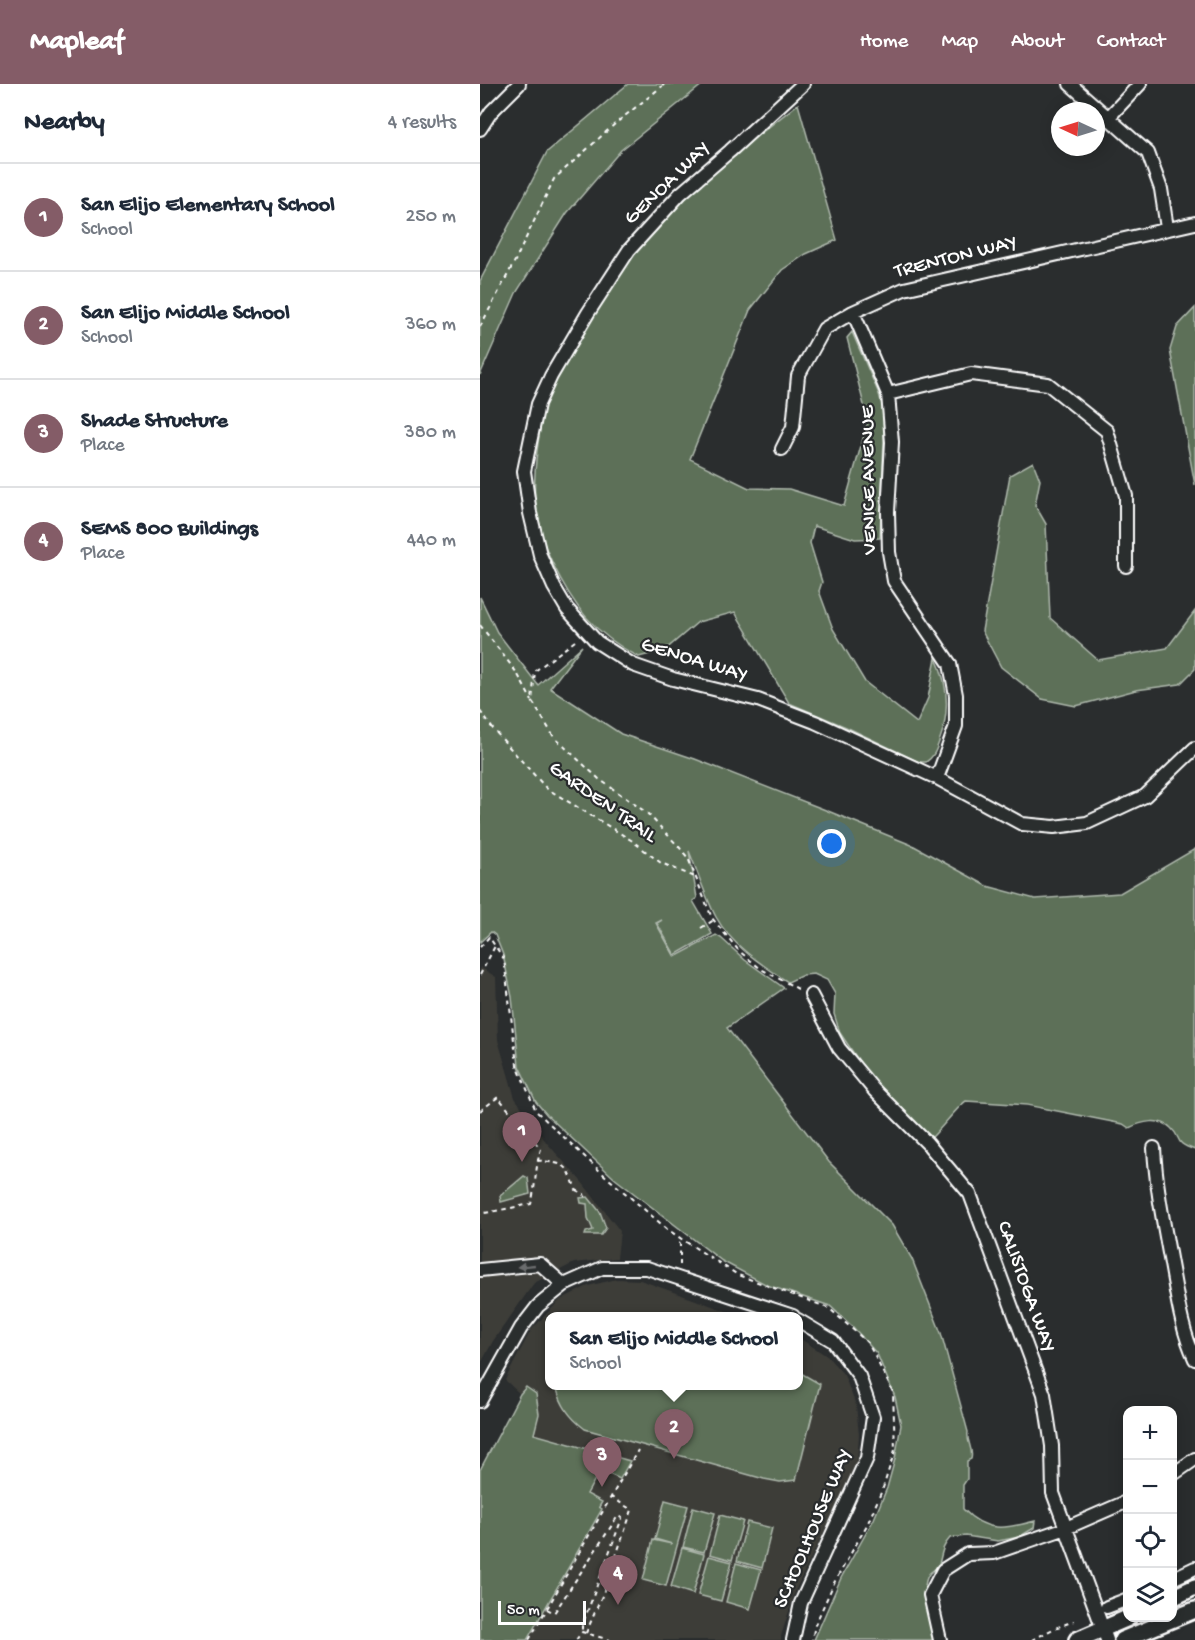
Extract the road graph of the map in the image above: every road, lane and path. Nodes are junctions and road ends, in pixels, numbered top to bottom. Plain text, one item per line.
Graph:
1 (519, 84) edge
2 (664, 84) edge
3 (803, 84) edge
4 (1070, 84) edge
5 (1140, 84) edge
6 (1108, 118) junction
7 (480, 129) edge
8 (1195, 223) edge
9 (1167, 228) junction
10 (853, 312) junction
11 (480, 327) edge
12 (888, 393) junction
13 (782, 449) dead end
14 (1126, 566) dead end
15 (480, 625) edge
16 (575, 641) dead end
17 (532, 701) junction
18 (480, 711) edge
19 (1195, 748) edge
20 (937, 778) junction
21 (695, 877) junction
22 (714, 920) junction
23 (701, 928) dead end
24 (495, 946) dead end
25 (480, 975) edge
26 (789, 986) dead end
27 (811, 995) dead end
28 (480, 1110) edge
29 (1154, 1148) dead end
30 (537, 1160) junction
31 (585, 1197) dead end
32 (480, 1214) edge
33 (680, 1238) dead end
34 (480, 1270) edge
35 (678, 1279) junction
36 (564, 1285) junction
37 (778, 1312) edge
38 (803, 1323) edge
39 (1195, 1359) edge
40 (480, 1401) edge
41 (638, 1450) dead end
42 (1195, 1459) edge
43 (1177, 1472) edge
44 (611, 1497) junction
45 (1123, 1503) edge
46 (1066, 1528) junction
47 (1195, 1568) edge
48 (1177, 1577) edge
49 (1195, 1587) edge
50 (1177, 1596) edge
51 (1123, 1601) edge
52 (1107, 1607) dead end
53 (547, 1609) junction
54 (1195, 1610) edge
55 (1074, 1621) dead end
56 (1123, 1621) edge
57 (582, 1632) junction
58 (586, 1633) junction
59 (1105, 1634) edge
60 (529, 1640) edge
61 (576, 1640) edge
62 (610, 1640) edge
63 (793, 1640) edge
64 (940, 1640) edge
65 (1032, 1640) edge
66 (1077, 1640) edge
67 (1122, 1640) edge

1 - 7 street
2 - 11 path
3 - 20 street, GENOA WAY
4 - 6 street
5 - 6 street
6 - 9 street
8 - 9 street, TRENTON WAY
9 - 10 street, TRENTON WAY
10 - 12 street, VENICE AVENUE
10 - 13 street, TRENTON WAY
12 - 14 street
12 - 20 street, VENICE AVENUE
15 - 17 path
16 - 17 path
17 - 21 path
18 - 21 path, GARDEN TRAIL
19 - 20 street, GENOA WAY
21 - 22 path
22 - 23 path
22 - 26 path
24 - 25 path
27 - 46 street, CALISTOGA WAY
28 - 30 path
29 - 39 street
30 - 31 path
30 - 32 path
33 - 35 path
36 -> 34 street
35 - 36 street
35 - 37 street
36 - 40 street
38 - 63 street, SCHOOLHOUSE WAY
41 - 44 path
42 - 43 street
44 - 53 path
44 - 58 path
45 - 46 street
46 - 59 street, CALISTOGA WAY
46 - 64 street
47 - 48 street
49 - 50 main road
51 - 52 street
53 - 57 path
53 - 60 path
54 - 67 main road
55 - 65 path
56 - 59 main road
57 - 58 path
57 - 61 path
58 - 62 path
59 - 66 main road

